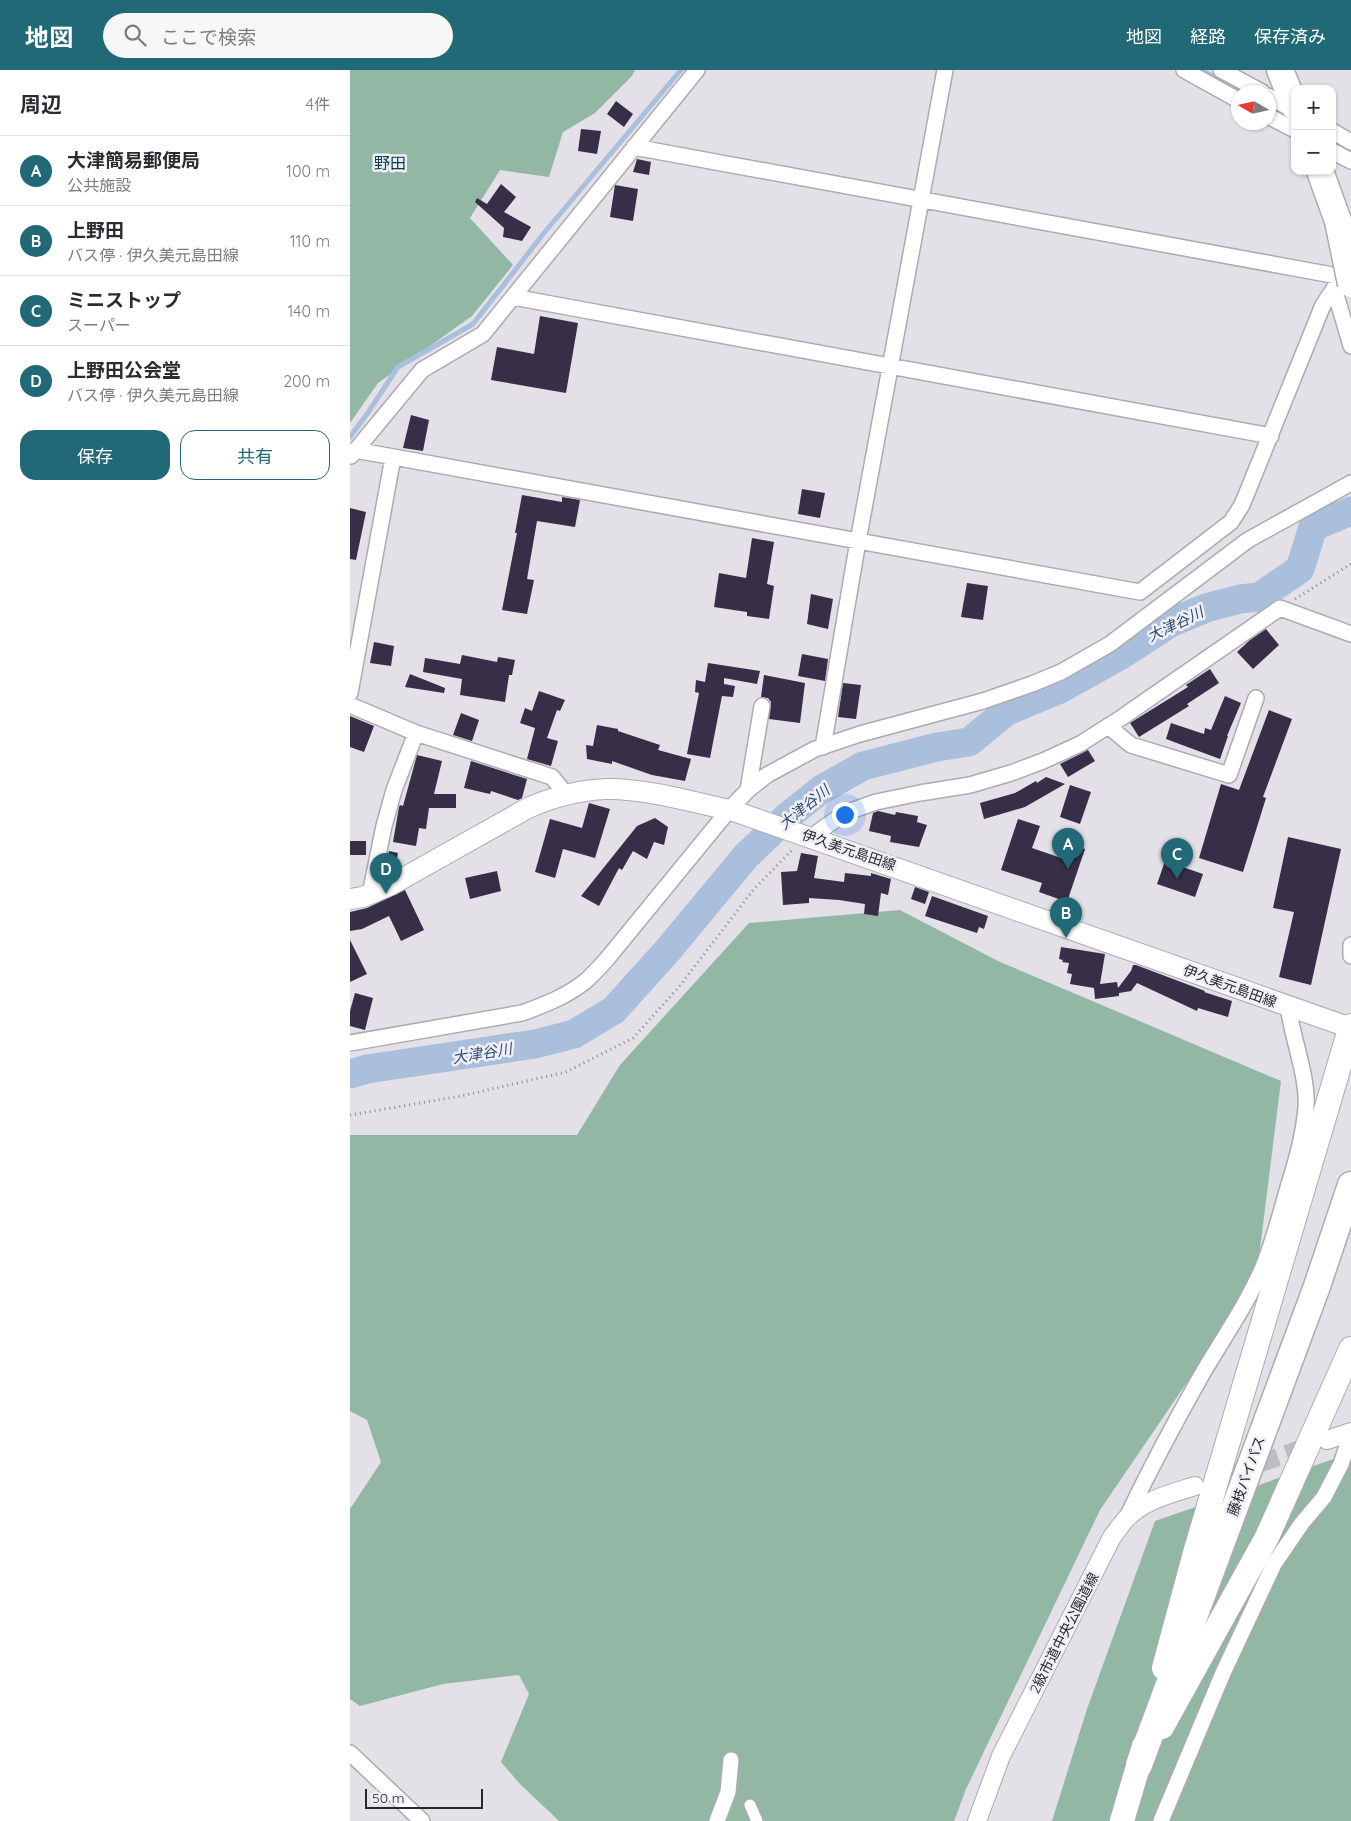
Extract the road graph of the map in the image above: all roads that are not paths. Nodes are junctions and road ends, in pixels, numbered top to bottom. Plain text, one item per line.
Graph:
1 (697, 70) edge
2 (945, 70) edge
3 (1184, 70) edge
4 (1221, 70) edge
5 (1280, 70) edge
6 (1249, 85) edge
7 (1231, 96) edge
8 (1291, 99) edge
9 (1276, 100) edge
10 (1291, 107) edge
11 (1276, 120) edge
12 (1291, 128) edge
13 (1336, 134) edge
14 (1351, 142) edge
15 (634, 148) junction
16 (1336, 153) edge
17 (1351, 161) edge
18 (1321, 175) edge
19 (921, 200) junction
20 (1351, 262) edge
21 (1345, 276) edge
22 (512, 297) junction
23 (1351, 346) edge
24 (891, 366) junction
25 (1271, 436) junction
26 (352, 454) edge
27 (393, 457) junction
28 (1351, 483) edge
29 (858, 541) junction
30 (1351, 634) edge
31 (350, 693) edge
32 (1256, 698) dead end
33 (350, 705) edge
34 (762, 706) dead end
35 (1108, 726) junction
36 (416, 733) junction
37 (822, 747) junction
38 (748, 790) junction
39 (566, 794) junction
40 (732, 810) junction
41 (808, 836) junction
42 (370, 894) junction
43 (350, 898) edge
44 (1351, 945) edge
45 (1351, 956) edge
46 (1288, 1006) junction
47 (1351, 1028) edge
48 (350, 1043) edge
49 (1351, 1185) edge
50 (1351, 1349) edge
51 (1351, 1433) edge
52 (1327, 1440) tunnel mouth
53 (1195, 1486) tunnel mouth
54 (1128, 1517) junction
55 (351, 1755) edge
56 (731, 1760) dead end
57 (1139, 1766) junction
58 (750, 1805) dead end
59 (422, 1821) edge
60 (717, 1821) edge
61 (757, 1821) edge
62 (977, 1821) edge
63 (1122, 1821) edge
64 (1161, 1821) edge

1 - 15 street
2 - 19 street
3 - 7 street
4 - 6 street
5 - 8 highway
9 - 10 street
11 - 12 street
13 - 14 street
15 - 19 street
15 - 22 street
16 - 17 street
18 - 21 highway, bridge
19 - 21 street
19 - 24 street
20 - 21 street
21 - 23 street
21 - 25 street
22 - 24 street
22 - 26 street
24 - 25 street
24 - 29 street
25 - 29 street
26 - 27 street
27 - 29 street
27 - 31 street
28 - 37 street
29 - 37 street
30 - 35 street
32 - 35 street
33 - 36 street
34 - 38 street
35 - 41 street
36 - 39 street
36 - 42 street
37 - 38 street
38 - 40 street
39 - 40 main road, 伊久美元島田線
39 - 42 main road, 伊久美元島田線
40 - 41 main road, 伊久美元島田線
40 - 48 street
41 - 46 main road, 伊久美元島田線
42 - 43 main road, 伊久美元島田線
44 - 45 street
46 - 47 main road, 伊久美元島田線
46 - 54 street
47 - 57 highway
49 - 57 highway, 藤枝バイパス
50 - 57 highway
51 - 52 street
51 - 64 street
53 - 54 street, 2級市道中央公園道線
54 - 62 street, 2級市道中央公園道線
55 - 59 street
56 - 60 street
57 - 63 highway
58 - 61 street

